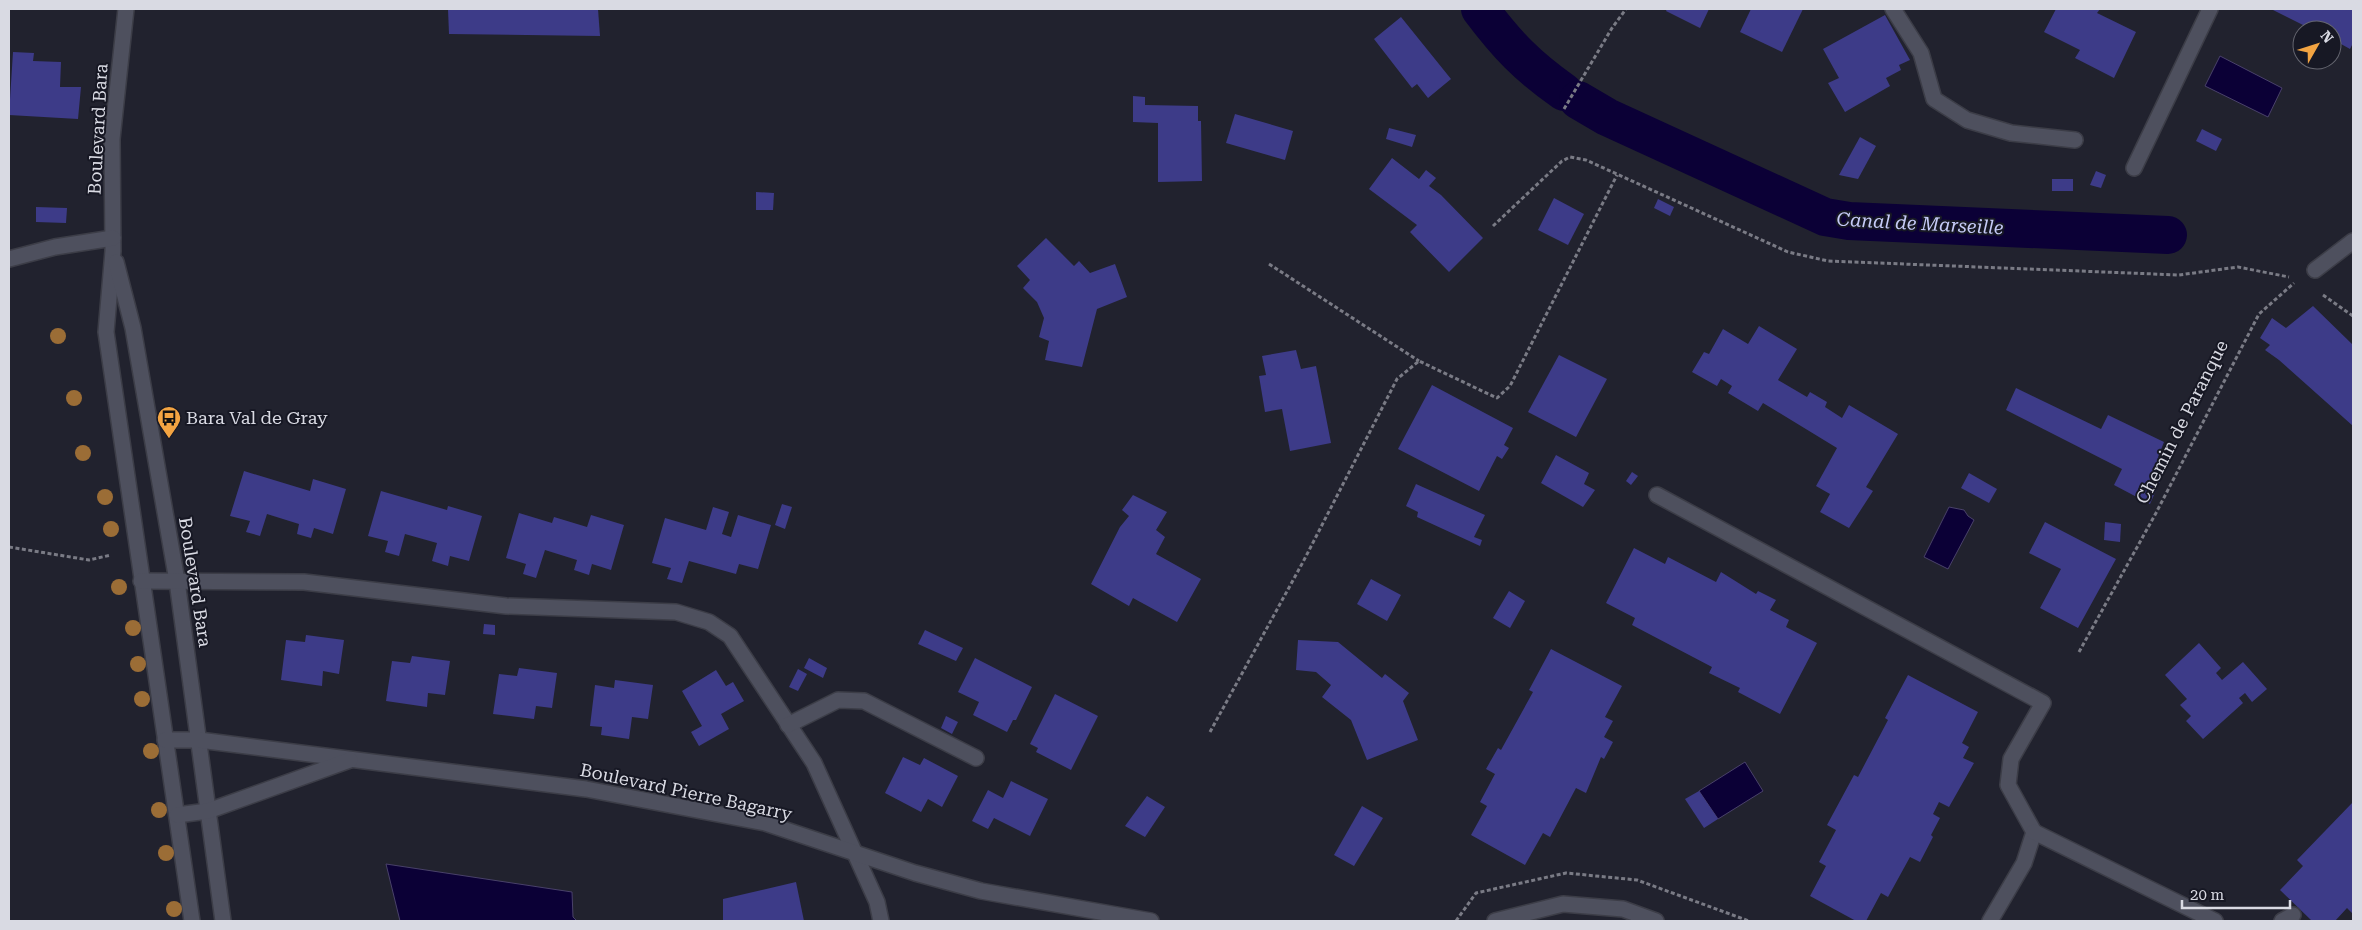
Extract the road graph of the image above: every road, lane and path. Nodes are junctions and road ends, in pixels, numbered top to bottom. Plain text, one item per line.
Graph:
1 (126, 9) edge
2 (1626, 9) edge
3 (1893, 9) edge
4 (2210, 9) edge
5 (1564, 109) dead end
6 (2075, 140) dead end
7 (2134, 168) dead end
8 (1617, 175) junction
9 (1493, 226) dead end
10 (2353, 241) edge
11 (113, 245) junction
12 (9, 259) edge
13 (1269, 264) dead end
14 (2315, 270) dead end
15 (2322, 295) dead end
16 (2353, 316) edge
17 (1419, 361) junction
18 (1657, 495) dead end
19 (9, 547) edge
20 (137, 551) junction
21 (141, 581) junction
22 (177, 581) junction
23 (2079, 652) dead end
24 (788, 724) junction
25 (1210, 732) dead end
26 (166, 740) junction
27 (198, 740) junction
28 (976, 758) dead end
29 (354, 759) junction
30 (208, 811) junction
31 (177, 815) junction
32 (2034, 832) junction
33 (854, 852) junction
34 (192, 921) edge
35 (223, 921) edge
36 (881, 921) edge
37 (1151, 921) edge
38 (1495, 921) edge
39 (1656, 921) edge
40 (1990, 921) edge
41 (2215, 921) edge

1 - 11 street, Boulevard Bara
2 - 5 path
3 - 6 street
4 - 7 street
8 - 9 path
8 - 17 path
8 - 23 path, Chemin de Paranque
10 - 14 street
11 - 12 street
11 - 20 street, Boulevard Bara
11 - 22 street, Boulevard Bara
13 - 17 path
15 - 16 path
17 - 25 path
18 - 32 street
19 - 20 path
20 - 21 street, Boulevard Bara
21 - 22 street
21 - 26 street, Boulevard Bara
22 - 24 street
22 - 27 street, Boulevard Bara
24 - 28 street
24 - 33 street
26 - 27 street, Boulevard Pierre Bagarry
26 - 31 street, Boulevard Bara
27 - 29 street, Boulevard Pierre Bagarry
27 - 30 street, Boulevard Bara
29 - 30 street, Boulevard Pierre Bagarry
29 - 33 street, Boulevard Pierre Bagarry
30 - 31 street, Boulevard Pierre Bagarry
30 - 35 street, Boulevard Bara
31 - 34 street, Boulevard Bara
32 - 40 street
32 - 41 street
33 - 36 street
33 - 37 street, Boulevard Pierre Bagarry
38 - 39 street

